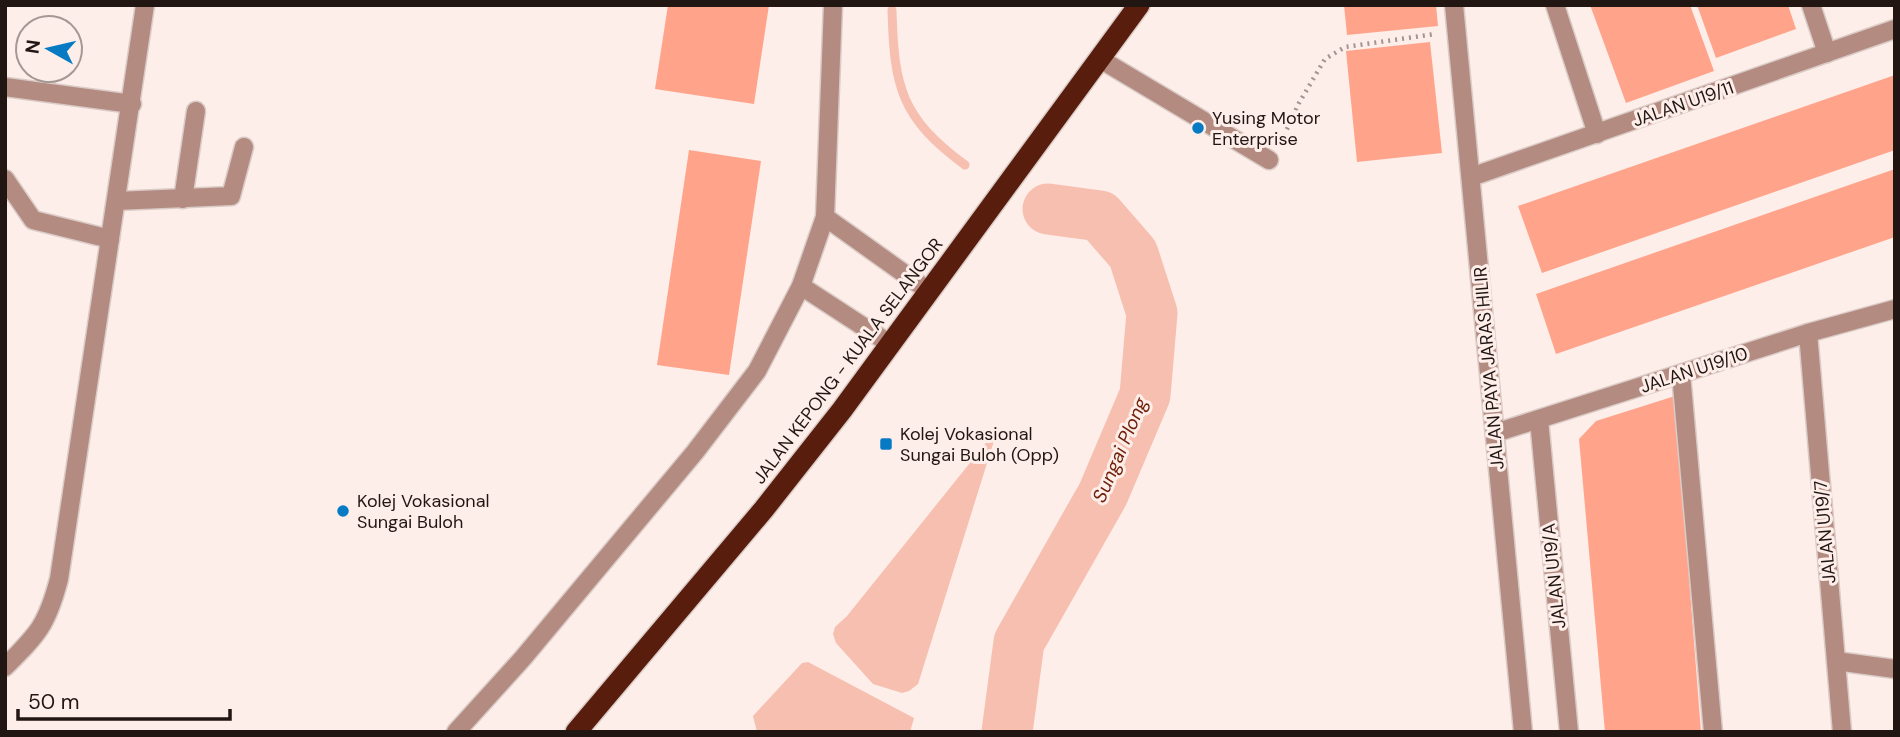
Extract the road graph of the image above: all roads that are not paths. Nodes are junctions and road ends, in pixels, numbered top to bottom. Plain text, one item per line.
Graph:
1 (145, 5) edge
2 (833, 5) edge
3 (1139, 5) edge
4 (1454, 5) edge
5 (1555, 5) edge
6 (1811, 5) edge
7 (1895, 29) edge
8 (1827, 53) junction
9 (1100, 59) junction
10 (5, 87) edge
11 (132, 104) junction
12 (196, 111) dead end
13 (1597, 134) junction
14 (244, 147) dead end
15 (1269, 160) road end
16 (1471, 177) junction
17 (5, 179) edge
18 (183, 199) junction
19 (117, 201) junction
20 (825, 217) junction
21 (110, 239) junction
22 (801, 286) junction
23 (930, 292) junction
24 (1895, 309) edge
25 (1808, 333) junction
26 (890, 344) junction
27 (1681, 374) junction
28 (1539, 420) junction
29 (1495, 433) junction
30 (9, 659) edge
31 (1836, 661) junction
32 (1895, 669) edge
33 (456, 732) edge
34 (576, 732) edge
35 (1523, 732) edge
36 (1569, 732) edge
37 (1713, 732) edge
38 (1842, 732) edge

1 - 11 street
2 - 20 street
3 - 9 highway, JALAN KEPONG - KUALA SELANGOR
4 - 16 street, JALAN PAYA JARAS HILIR
5 - 13 street
6 - 8 street
7 - 8 street, JALAN U19/11
8 - 13 street, JALAN U19/11
9 - 15 street
9 - 23 highway, JALAN KEPONG - KUALA SELANGOR
10 - 11 street
11 - 19 street
12 - 18 street
13 - 16 street, JALAN U19/11
14 - 18 street
16 - 29 street, JALAN PAYA JARAS HILIR
17 - 21 street
18 - 19 street
19 - 21 street
20 - 22 street
20 - 23 street
21 - 30 street
22 - 26 street
22 - 33 street
23 - 26 highway, JALAN KEPONG - KUALA SELANGOR
24 - 25 street, JALAN U19/10
25 - 27 street, JALAN U19/10
25 - 31 street, JALAN U19/7
26 - 34 highway, JALAN KEPONG - KUALA SELANGOR
27 - 28 street, JALAN U19/10
27 - 37 street
28 - 29 street, JALAN U19/10
28 - 36 street, JALAN U19/A
29 - 35 street, JALAN PAYA JARAS HILIR
31 - 32 street
31 - 38 street, JALAN U19/7

